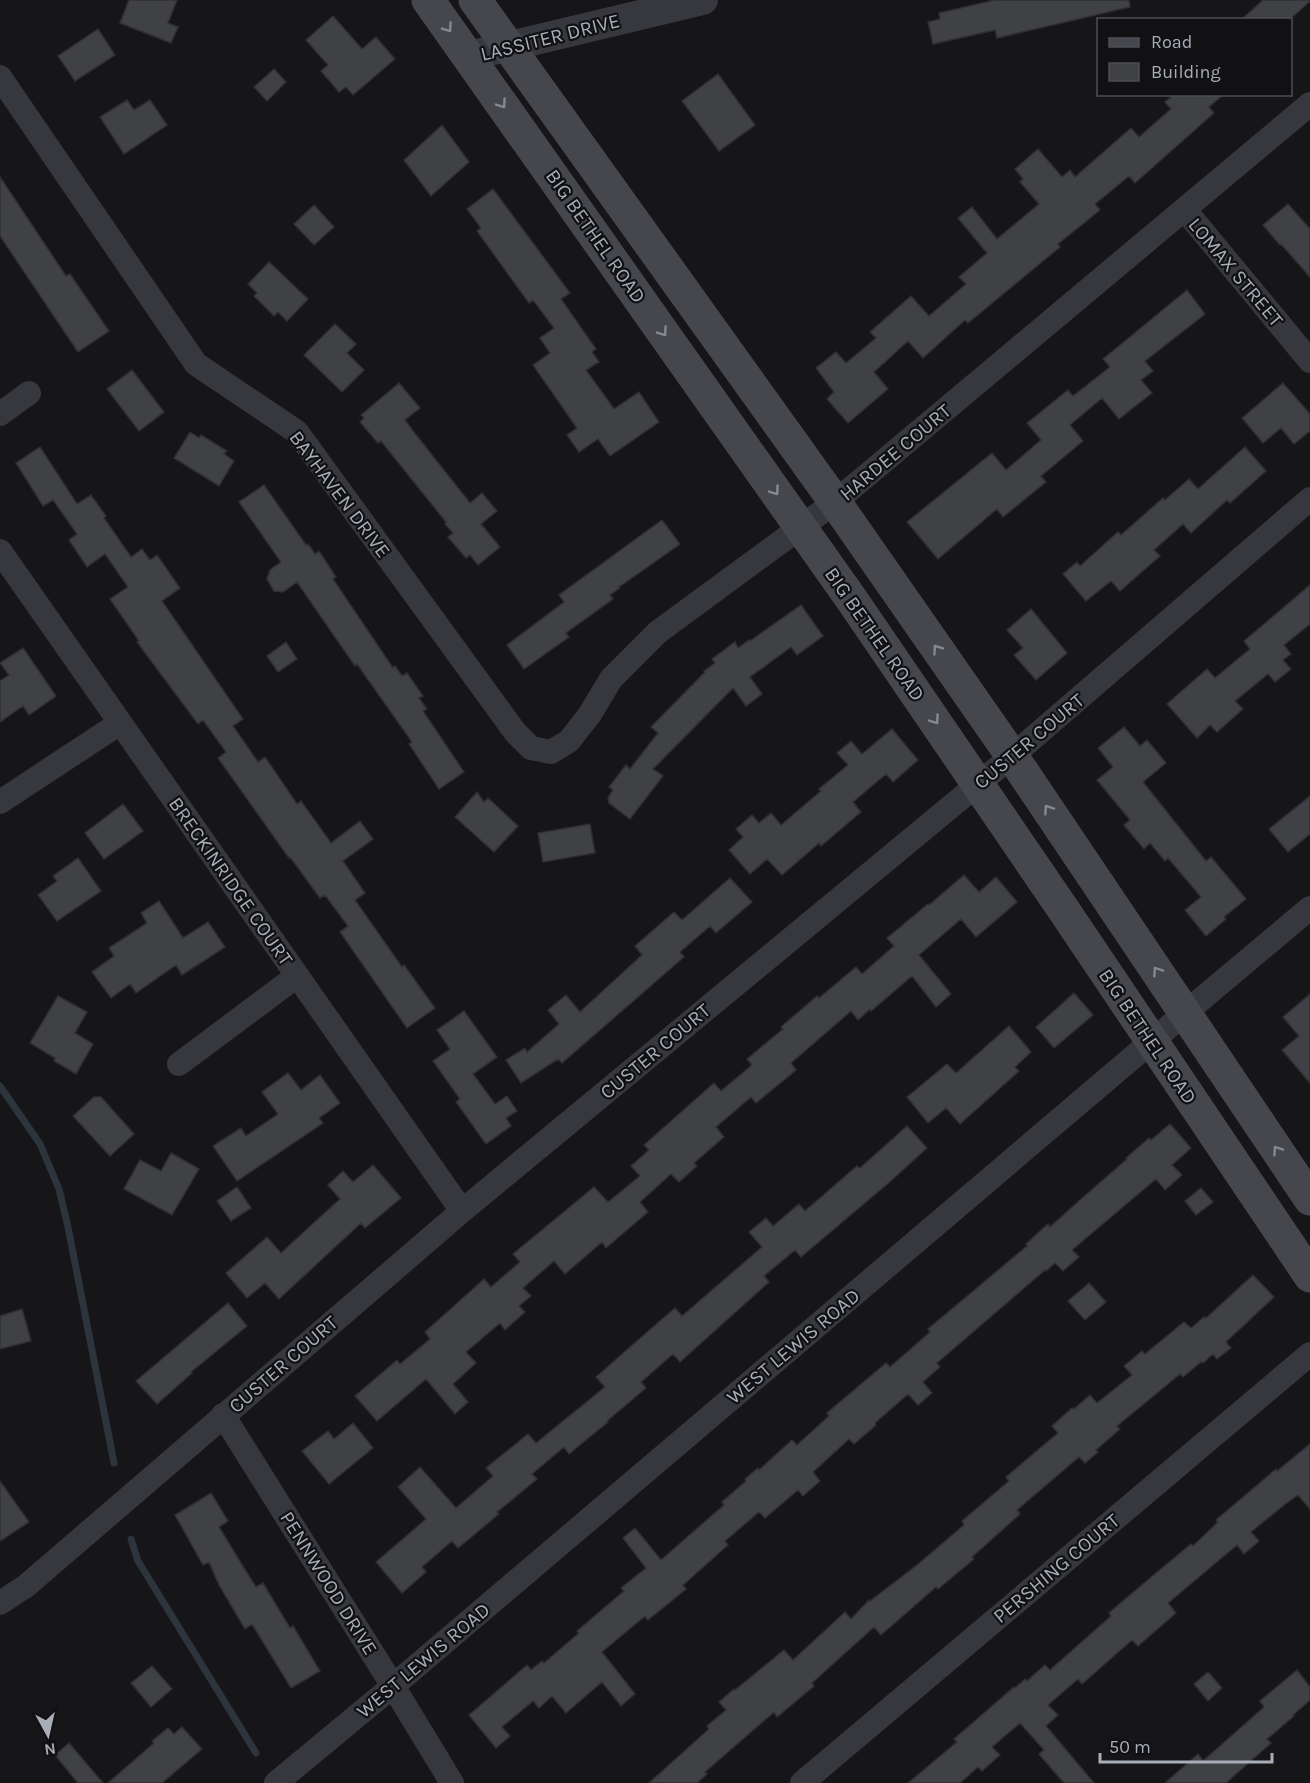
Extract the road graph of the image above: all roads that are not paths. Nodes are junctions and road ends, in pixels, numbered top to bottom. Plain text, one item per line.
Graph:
1 (428, 0) edge
2 (475, 0) edge
3 (703, 0) edge
4 (509, 47) junction
5 (468, 57) junction
6 (0, 77) edge
7 (1310, 104) edge
8 (1185, 210) junction
9 (1310, 361) edge
10 (29, 393) dead end
11 (0, 414) edge
12 (1310, 499) edge
13 (835, 502) junction
14 (801, 527) junction
15 (0, 551) edge
16 (491, 701) joint
17 (120, 723) junction
18 (1012, 756) junction
19 (978, 784) junction
20 (0, 802) edge
21 (1310, 908) edge
22 (297, 976) junction
23 (1185, 1013) junction
24 (1152, 1041) junction
25 (179, 1064) dead end
26 (1310, 1199) edge
27 (462, 1211) junction
28 (1310, 1276) edge
29 (1310, 1354) edge
30 (223, 1415) junction
31 (0, 1603) edge
32 (393, 1686) junction
33 (276, 1783) edge
34 (452, 1783) edge
35 (802, 1783) edge

1 -> 5 main road, BIG BETHEL ROAD
2 - 4 main road, BIG BETHEL ROAD
3 - 4 street, LASSITER DRIVE
4 - 5 street, LASSITER DRIVE
4 - 13 main road, BIG BETHEL ROAD
5 -> 14 main road, BIG BETHEL ROAD
6 - 16 street, BAYHAVEN DRIVE
7 - 8 street, HARDEE COURT
8 - 9 street, LOMAX STREET
8 - 13 street, HARDEE COURT
10 - 11 street
12 - 18 street, CUSTER COURT
13 - 14 street, HARDEE COURT
18 -> 13 main road, BIG BETHEL ROAD
14 - 16 street, HARDEE COURT
14 -> 19 main road, BIG BETHEL ROAD
15 - 17 street, BRECKINRIDGE COURT
17 - 20 street
17 - 22 street, BRECKINRIDGE COURT
18 - 19 street, CUSTER COURT
23 -> 18 main road, BIG BETHEL ROAD
19 - 24 main road, BIG BETHEL ROAD
19 - 27 street, CUSTER COURT
21 - 23 street, WEST LEWIS ROAD
22 - 25 street
22 - 27 street, BRECKINRIDGE COURT
23 - 24 street, WEST LEWIS ROAD
26 -> 23 main road, BIG BETHEL ROAD
24 - 28 main road, BIG BETHEL ROAD
24 - 32 street, WEST LEWIS ROAD
27 - 30 street, CUSTER COURT
29 - 35 street, PERSHING COURT
30 - 31 street, CUSTER COURT
30 - 32 street, PENNWOOD DRIVE
32 - 33 street, WEST LEWIS ROAD
32 - 34 street, PENNWOOD DRIVE

